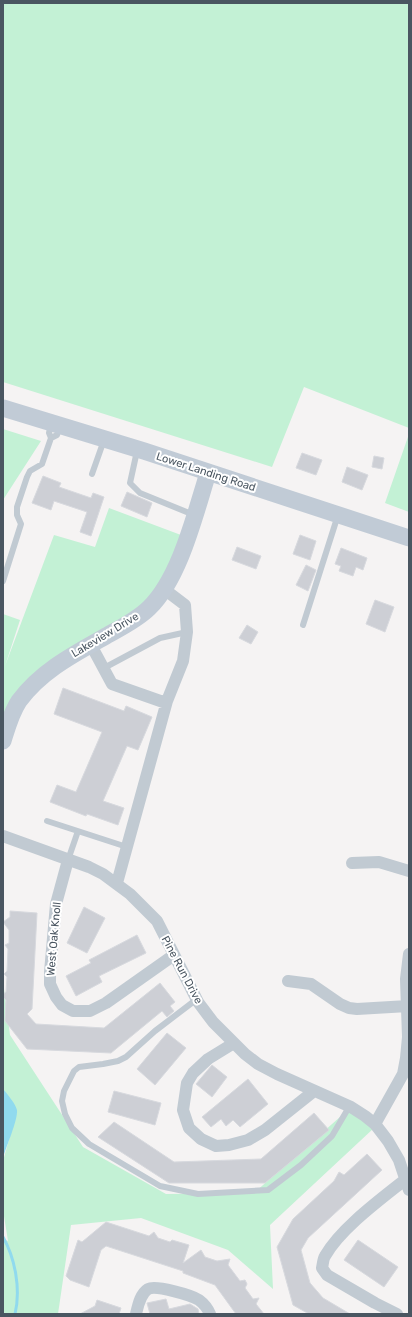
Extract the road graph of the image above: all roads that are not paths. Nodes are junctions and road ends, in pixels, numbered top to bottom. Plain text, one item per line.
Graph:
1 (3, 408) edge
2 (55, 429) junction
3 (104, 439) junction
4 (138, 449) junction
5 (208, 473) junction
6 (92, 474) dead end
7 (194, 515) junction
8 (338, 515) junction
9 (409, 538) edge
10 (3, 582) edge
11 (164, 589) junction
12 (303, 625) dead end
13 (188, 632) junction
14 (91, 645) junction
15 (104, 668) junction
16 (166, 703) junction
17 (3, 741) edge
18 (47, 821) dead end
19 (78, 831) junction
20 (3, 836) edge
21 (127, 847) junction
22 (68, 860) junction
23 (352, 863) dead end
24 (409, 871) edge
25 (117, 883) junction
26 (409, 954) edge
27 (174, 955) junction
28 (288, 981) dead end
29 (197, 999) junction
30 (408, 1006) junction
31 (234, 1043) junction
32 (314, 1091) junction
33 (349, 1107) junction
34 (375, 1124) junction
35 (408, 1184) edge
36 (136, 1314) edge
37 (210, 1314) edge
38 (396, 1314) edge

1 - 2 main road, Lower Landing Road
2 - 3 main road, Lower Landing Road
2 - 10 lane
3 - 4 main road, Lower Landing Road
3 - 6 lane
4 - 5 main road, Lower Landing Road
4 - 7 lane
5 - 7 main road, Lakeview Drive
5 - 8 main road, Lower Landing Road
7 - 11 main road, Lakeview Drive
8 - 9 main road, Lower Landing Road
8 - 12 lane
11 - 13 street
11 - 14 main road, Lakeview Drive
13 - 15 lane
13 - 16 street
14 - 15 street
14 - 17 main road, Lakeview Drive
15 - 16 street
16 - 21 street
18 - 19 lane
19 - 21 lane
19 - 22 lane
20 - 22 street, Pine Run Drive
21 - 25 street
22 - 25 street, Pine Run Drive
22 - 27 street, West Oak Knoll
23 - 24 street
25 - 27 street, Pine Run Drive
26 - 30 street
27 - 29 street, Pine Run Drive
28 - 30 street
29 - 31 street, Pine Run Drive
29 - 33 lane
30 - 34 street
31 - 32 street, Pine Run Drive
31 - 32 street
32 - 33 street, Pine Run Drive
33 - 34 street, Pine Run Drive
34 - 35 street, Pine Run Drive
35 - 38 street
36 - 37 street

